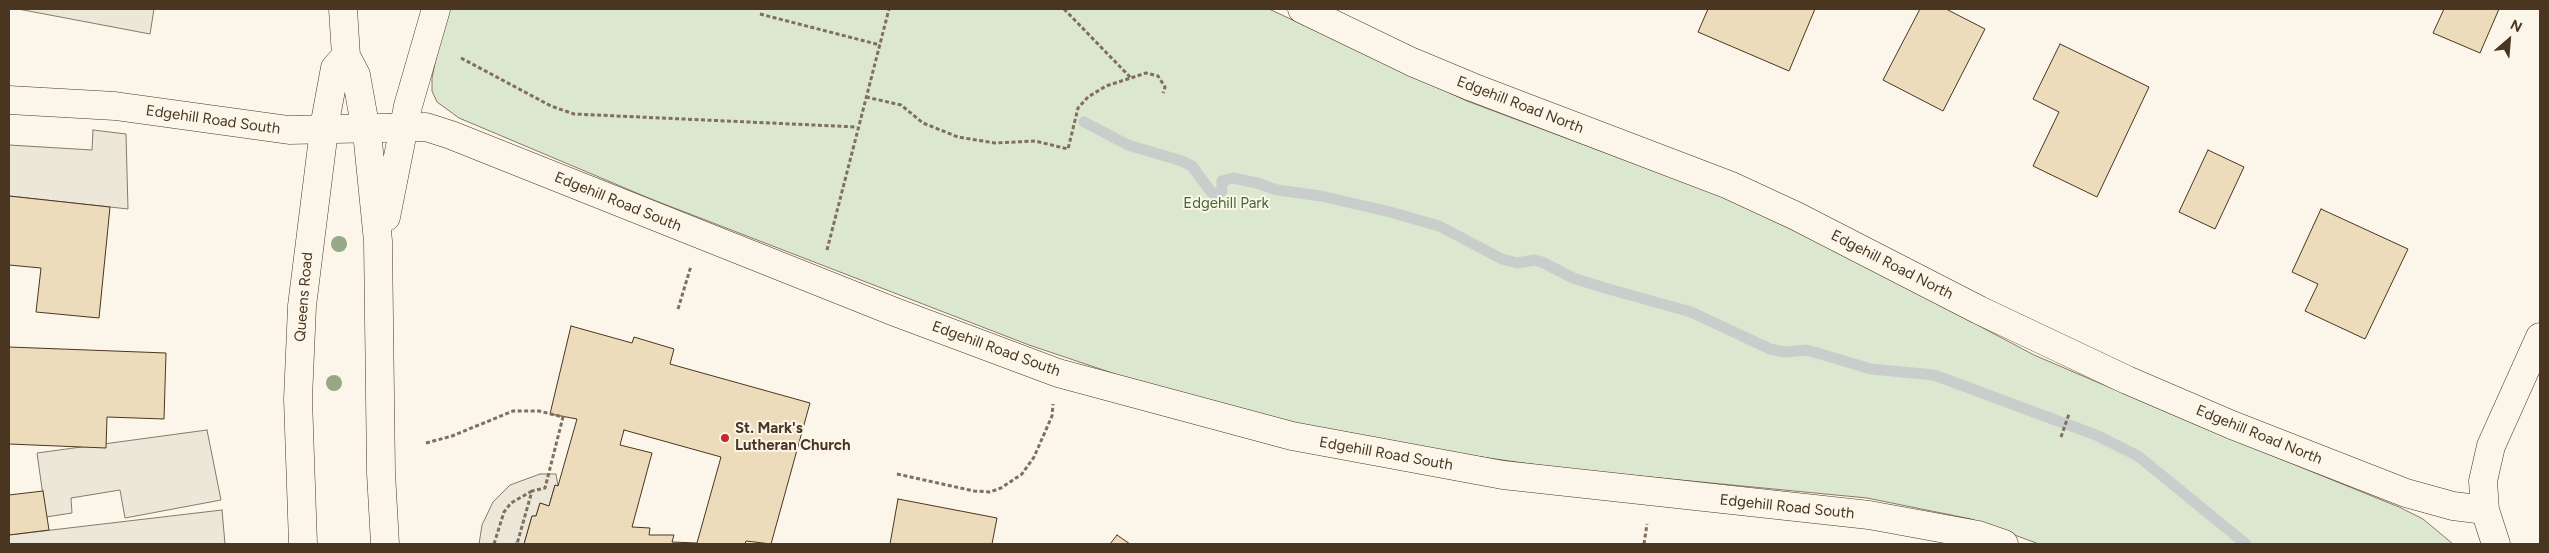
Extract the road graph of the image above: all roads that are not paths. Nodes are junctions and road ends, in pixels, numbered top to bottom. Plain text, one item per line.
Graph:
1 (343, 9) edge
2 (436, 9) edge
3 (1302, 9) edge
4 (346, 56) junction
5 (9, 100) edge
6 (404, 127) junction
7 (366, 129) junction
8 (324, 130) junction
9 (379, 265) junction
10 (2540, 337) edge
11 (2485, 510) junction
12 (303, 544) edge
13 (385, 544) edge
14 (2004, 544) edge
15 (2496, 544) edge

1 - 4 street
2 - 6 street
3 - 11 street, Edgehill Road North
4 - 7 street
4 - 8 street, Queens Road
5 - 8 street, Edgehill Road South
6 - 7 street, Edgehill Road South
6 - 9 street
6 - 14 street, Edgehill Road South
7 - 8 street, Edgehill Road South
7 - 9 street
8 - 12 street, Queens Road
9 - 13 street
10 - 11 street
11 - 15 street

